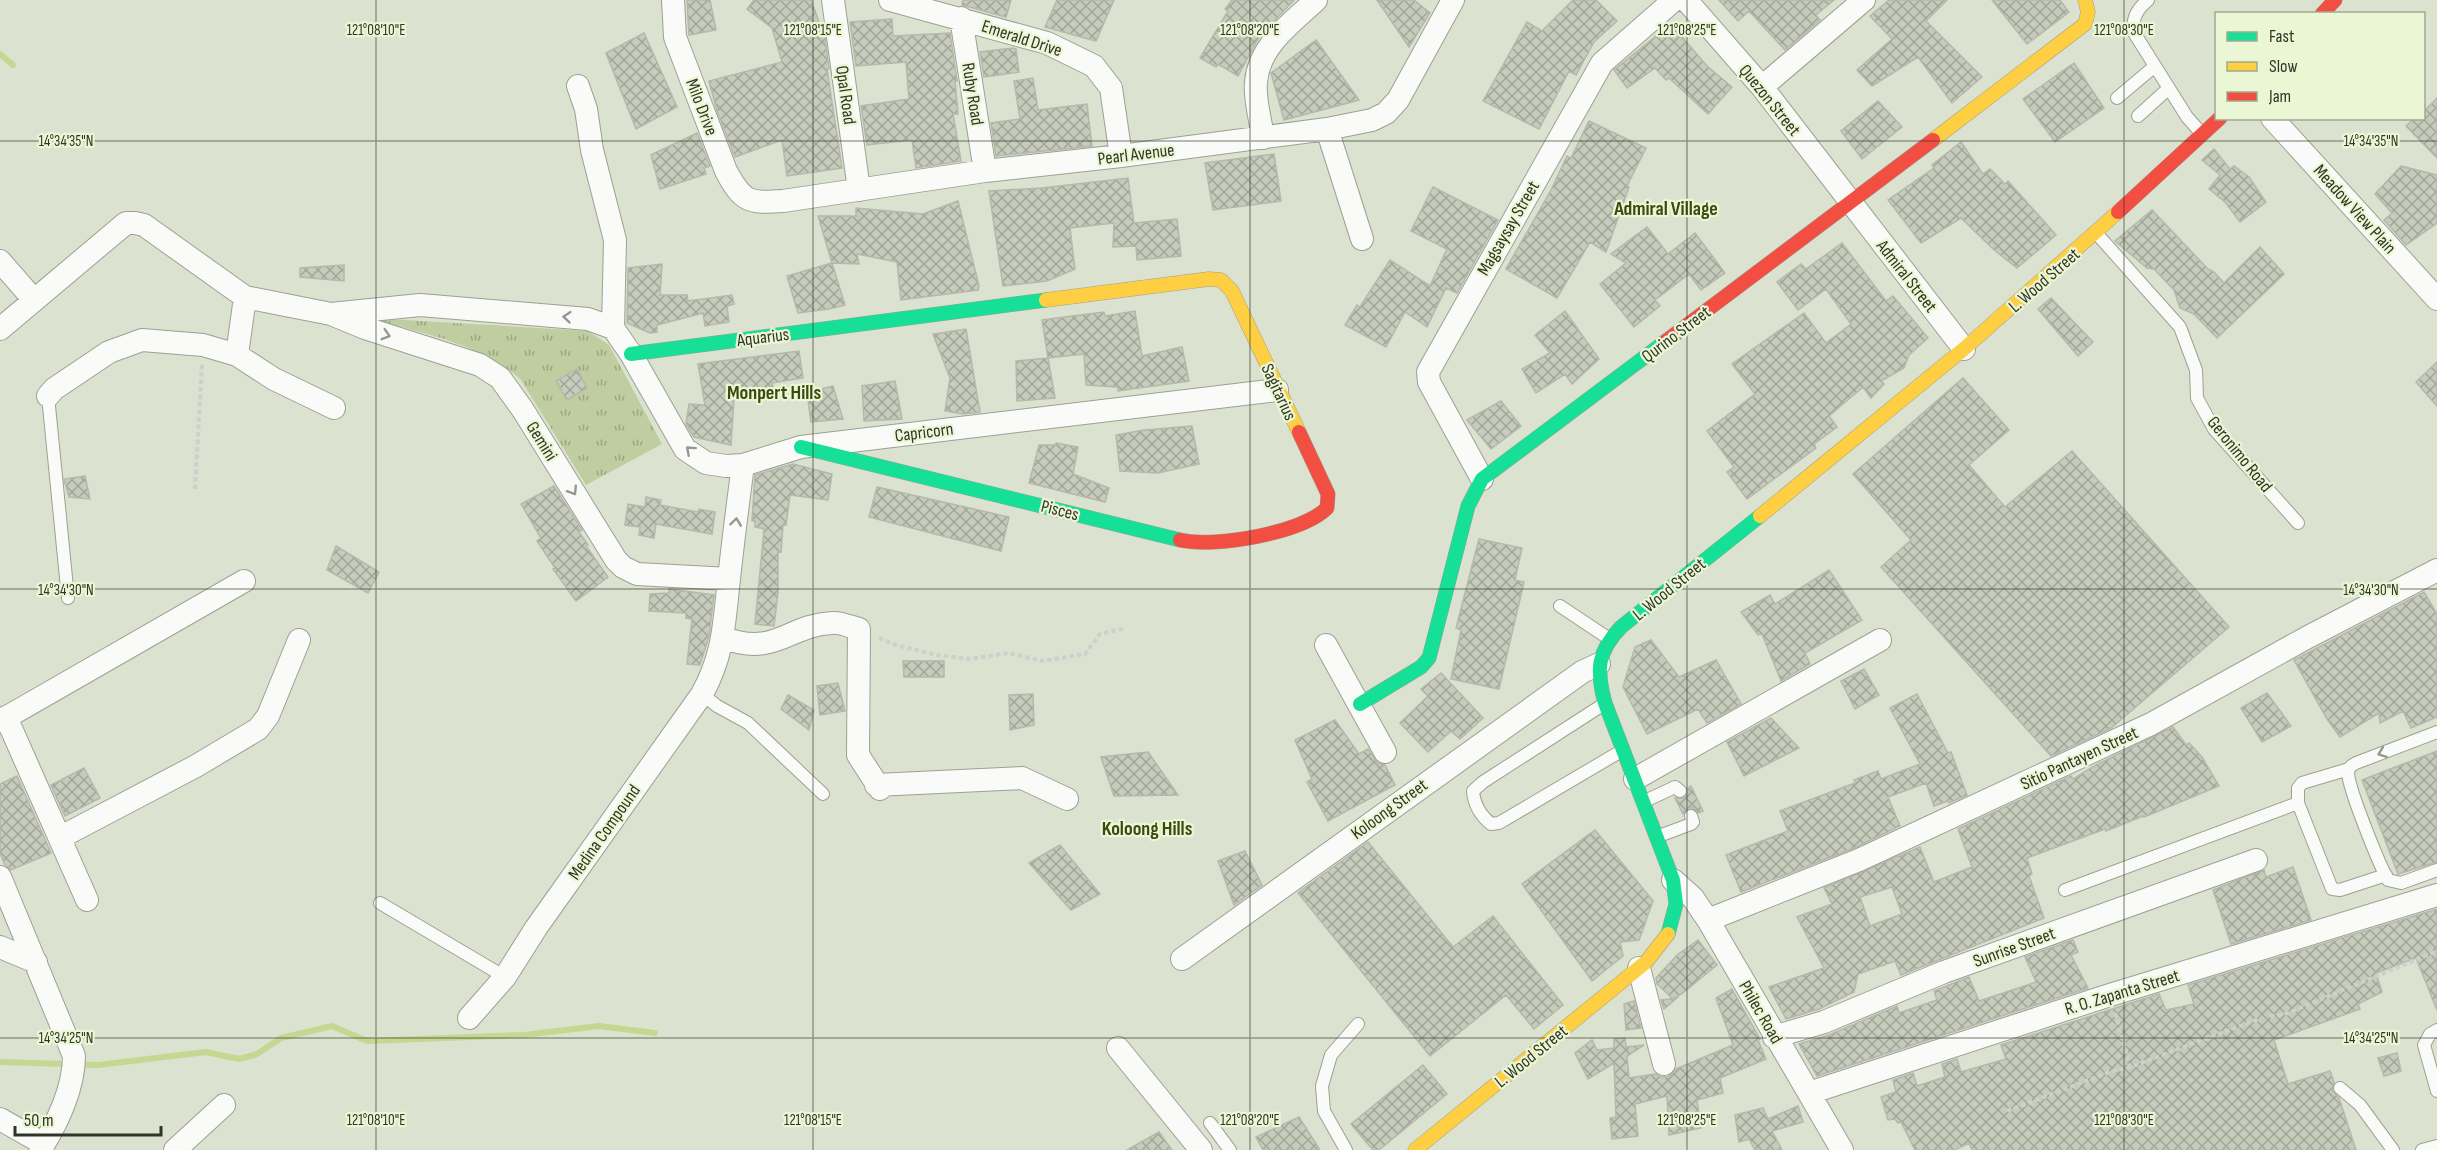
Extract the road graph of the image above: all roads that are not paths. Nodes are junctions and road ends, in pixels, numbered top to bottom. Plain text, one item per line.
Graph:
1 (674, 0) edge
2 (833, 0) edge
3 (890, 0) edge
4 (1316, 0) edge
5 (1453, 0) edge
6 (1674, 0) edge
7 (1686, 0) edge
8 (1864, 0) edge
9 (2085, 0) edge
10 (2148, 0) edge
11 (2335, 0) edge
12 (2324, 12) edge
13 (961, 18) junction
14 (2155, 66) junction
15 (578, 86) dead end
16 (1762, 87) junction
17 (2169, 88) junction
18 (2117, 98) dead end
19 (2138, 116) dead end
20 (2218, 120) edge
21 (2274, 120) edge
22 (1327, 129) junction
23 (2202, 135) junction
24 (1263, 138) junction
25 (1121, 156) junction
26 (985, 171) junction
27 (859, 190) junction
28 (754, 202) joint
29 (1851, 203) junction
30 (2097, 234) junction
31 (1362, 239) dead end
32 (0, 261) edge
33 (1209, 279) joint
34 (245, 297) junction
35 (2437, 299) edge
36 (34, 300) junction
37 (331, 314) junction
38 (613, 328) junction
39 (0, 329) edge
40 (1964, 349) junction
41 (631, 354) junction
42 (237, 355) junction
43 (1278, 390) junction
44 (48, 396) joint
45 (334, 408) dead end
46 (801, 447) junction
47 (743, 465) junction
48 (1482, 479) junction
49 (1318, 517) joint
50 (2298, 523) dead end
51 (2437, 570) edge
52 (729, 579) junction
53 (244, 581) dead end
54 (68, 598) dead end
55 (1560, 606) dead end
56 (724, 638) junction
57 (1609, 639) junction
58 (299, 640) dead end
59 (1880, 640) dead end
60 (1326, 645) dead end
61 (1599, 664) junction
62 (702, 694) junction
63 (1605, 703) junction
64 (1360, 704) junction
65 (3, 719) edge
66 (2437, 732) edge
67 (1624, 750) junction
68 (1385, 752) dead end
69 (2349, 769) junction
70 (1635, 779) junction
71 (1680, 791) dead end
72 (823, 794) dead end
73 (1067, 799) dead end
74 (1644, 801) junction
75 (2298, 803) junction
76 (1692, 816) dead end
77 (61, 837) junction
78 (1657, 837) junction
79 (2256, 860) dead end
80 (2437, 870) edge
81 (2386, 875) junction
82 (0, 877) edge
83 (1673, 879) junction
84 (2065, 890) dead end
85 (2437, 895) edge
86 (87, 900) dead end
87 (380, 903) dead end
88 (1708, 920) junction
89 (0, 947) edge
90 (1182, 959) dead end
91 (36, 962) junction
92 (1639, 968) junction
93 (505, 977) junction
94 (469, 1018) dead end
95 (1358, 1024) dead end
96 (2437, 1030) edge
97 (1774, 1037) junction
98 (1118, 1048) dead end
99 (1664, 1064) dead end
100 (2340, 1088) dead end
101 (2437, 1091) edge
102 (1809, 1093) junction
103 (224, 1105) dead end
104 (0, 1119) edge
105 (1210, 1123) dead end
106 (2437, 1146) edge
107 (42, 1147) edge
108 (175, 1150) edge
109 (1201, 1150) edge
110 (1230, 1150) edge
111 (1346, 1150) edge
112 (1415, 1150) edge
113 (1842, 1150) edge
114 (2393, 1150) edge
115 (2422, 1150) edge

1 - 28 street, Milo Drive
2 - 27 street, Opal Road
3 - 13 street, Emerald Drive
4 - 24 street
5 - 22 street, Pearl Avenue
6 - 48 street, Magsaysay Street
7 - 16 street, Quezon Street
8 - 16 street
9 - 29 street, Qurino Street
10 - 14 lane
11 - 12 street
13 - 25 street, Emerald Drive
13 - 26 street, Ruby Road
14 - 17 lane
14 - 18 lane
15 - 38 street
16 - 29 street, Quezon Street
17 - 19 lane
17 - 23 lane
20 - 23 street, L. Wood Street
21 - 35 street, Meadow View Plain
22 - 24 street, Pearl Avenue
22 - 31 street
23 - 30 street, L. Wood Street
24 - 25 street, Pearl Avenue
25 - 26 street, Pearl Avenue
26 - 27 street, Pearl Avenue
27 - 28 street, Pearl Avenue
29 - 40 street, Admiral Street
29 - 48 street, Qurino Street
30 - 40 street, L. Wood Street
30 - 50 lane, Geronimo Road
32 - 36 street
33 - 41 street, Aquarius
33 - 43 street, Sagitarius
34 - 36 street
34 - 37 street
34 - 42 street
36 - 39 street
38 -> 37 street
37 -> 52 street, Gemini
38 - 41 street
40 - 57 street, L. Wood Street
47 -> 41 street, Capricorn
42 - 44 street
42 - 45 street
43 - 46 street, Capricorn
43 - 49 street, Sagitarius
44 - 54 lane
46 - 47 street, Capricorn
46 - 49 street, Pisces
52 -> 47 street
48 - 64 street, Qurino Street
51 - 88 street, Sitio Pantayen Street
52 - 56 street
53 - 65 street
55 - 57 lane
56 - 62 street, Medina Compound
56 - 73 street
57 - 61 street, L. Wood Street
58 - 77 street
59 - 70 street
60 - 64 street
61 - 63 street, L. Wood Street
61 - 90 street, Koloong Street
62 - 72 lane
62 - 93 street, Medina Compound
63 - 67 street, L. Wood Street
63 - 67 lane
64 - 68 street
65 - 77 street
66 -> 69 lane
67 - 70 street, L. Wood Street
69 - 75 lane
69 - 81 lane
70 - 74 street, L. Wood Street
71 - 74 lane
74 - 78 street, L. Wood Street
75 - 81 lane
75 - 84 lane
76 - 78 lane
77 - 86 street
78 - 83 street, L. Wood Street
79 - 97 street, Sunrise Street
80 - 81 lane
82 - 91 street
83 - 88 street, Philec Road
83 - 92 street, L. Wood Street
85 - 102 street, R. O. Zapanta Street
87 - 93 lane
88 - 97 street, Philec Road
89 - 91 street
91 - 107 street
92 - 99 street
92 - 112 street, L. Wood Street
93 - 94 street, Medina Compound
95 - 111 lane
96 - 101 lane
97 - 102 street, Philec Road
98 - 109 street
100 - 114 lane
102 - 113 street, Philec Road
103 - 108 street
104 - 107 street
105 - 110 lane
106 - 115 lane

